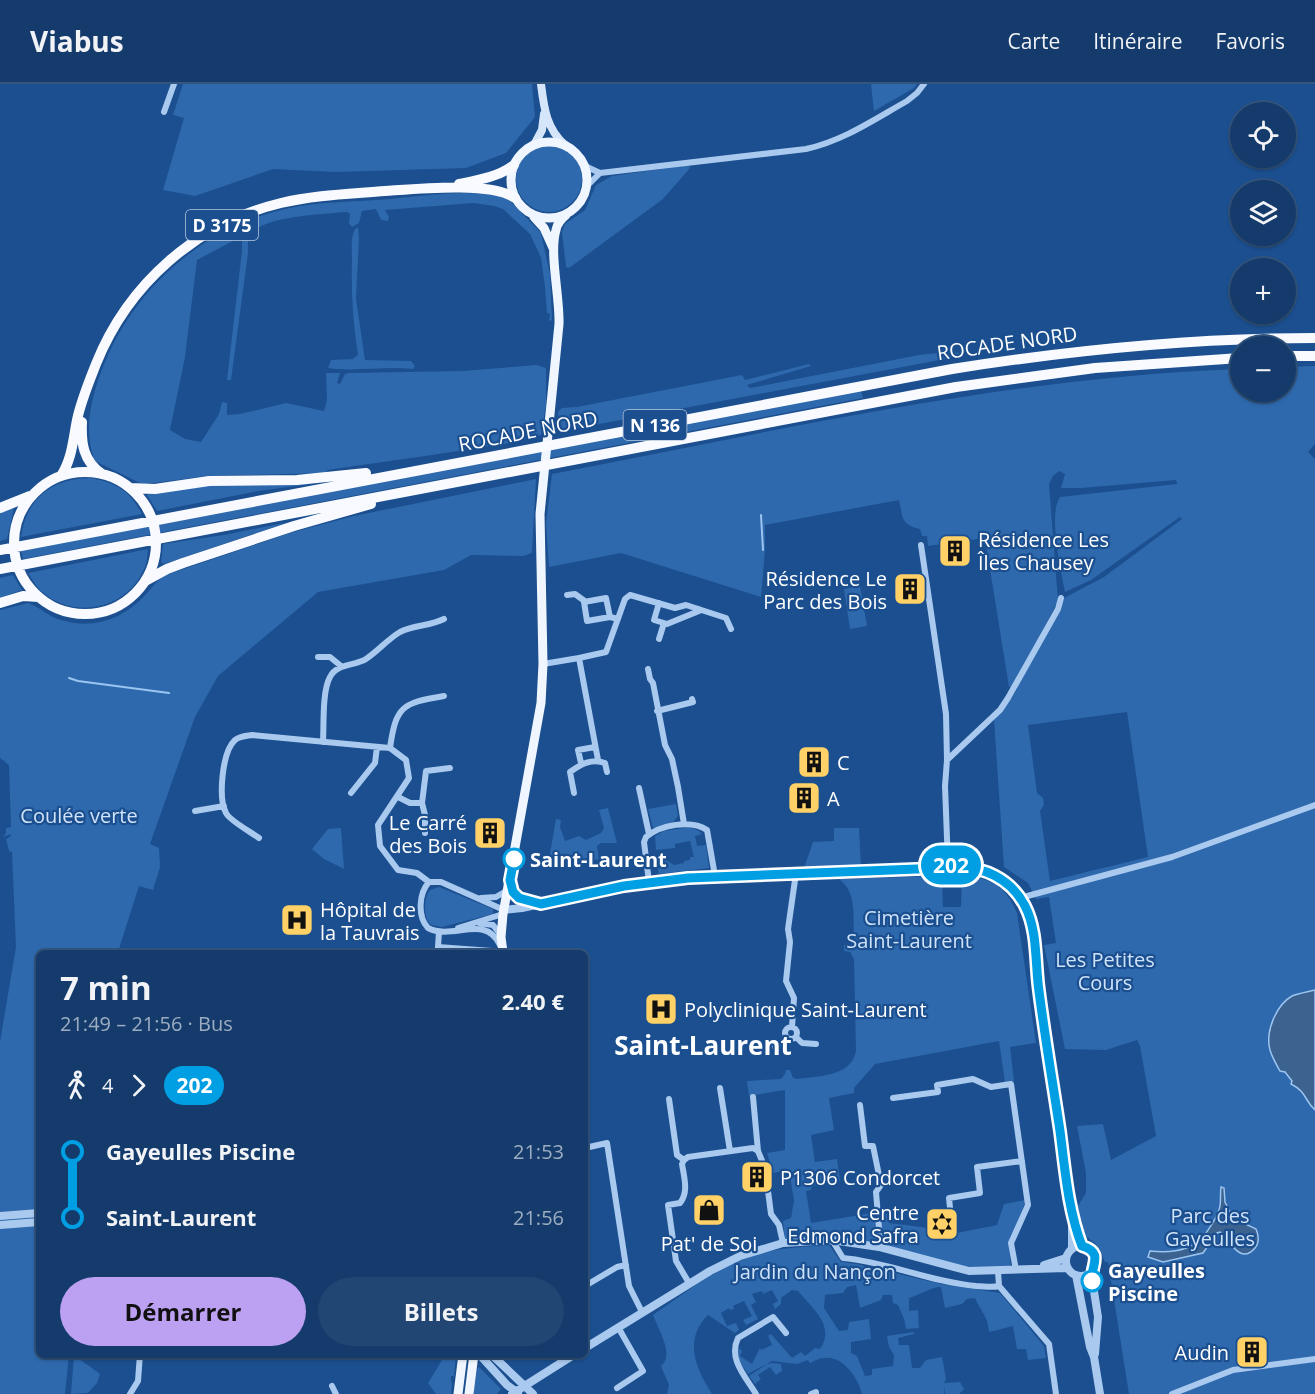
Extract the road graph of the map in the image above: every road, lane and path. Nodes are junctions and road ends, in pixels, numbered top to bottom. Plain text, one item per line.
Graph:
1 (174, 84) edge
2 (541, 84) edge
3 (924, 84) edge
4 (164, 112) dead end
5 (544, 114) junction
6 (534, 145) junction
7 (565, 145) junction
8 (514, 165) junction
9 (585, 166) junction
10 (600, 173) junction
11 (588, 185) junction
12 (438, 188) junction
13 (515, 198) junction
14 (532, 214) junction
15 (566, 215) junction
16 (554, 250) junction
17 (1315, 338) edge
18 (1296, 356) edge
19 (1315, 356) edge
20 (1230, 358) edge
21 (86, 392) junction
22 (518, 451) junction
23 (563, 461) junction
24 (102, 474) junction
25 (61, 476) junction
26 (130, 488) junction
27 (33, 495) junction
28 (0, 508) edge
29 (921, 545) dead end
30 (0, 550) edge
31 (0, 569) edge
32 (144, 582) junction
33 (567, 595) dead end
34 (39, 597) junction
35 (1061, 598) dead end
36 (585, 602) junction
37 (0, 603) edge
38 (659, 603) junction
39 (698, 609) junction
40 (610, 617) junction
41 (618, 619) junction
42 (444, 620) dead end
43 (664, 623) junction
44 (731, 630) dead end
45 (659, 639) dead end
46 (318, 657) dead end
47 (579, 658) junction
48 (543, 664) junction
49 (341, 666) junction
50 (648, 669) dead end
51 (444, 696) dead end
52 (692, 699) dead end
53 (657, 711) junction
54 (323, 742) junction
55 (377, 747) junction
56 (595, 747) junction
57 (390, 748) junction
58 (598, 760) junction
59 (948, 760) junction
60 (581, 763) junction
61 (450, 768) dead end
62 (607, 772) dead end
63 (639, 788) dead end
64 (351, 793) dead end
65 (574, 793) dead end
66 (398, 796) junction
67 (422, 803) junction
68 (1315, 805) edge
69 (224, 807) junction
70 (195, 811) dead end
71 (684, 824) junction
72 (425, 833) dead end
73 (649, 834) junction
74 (259, 838) dead end
75 (948, 867) junction
76 (796, 873) junction
77 (715, 876) junction
78 (429, 882) junction
79 (649, 882) junction
80 (509, 885) junction
81 (478, 898) junction
82 (1020, 898) junction
83 (541, 904) junction
84 (504, 912) junction
85 (476, 923) junction
86 (449, 931) junction
87 (439, 932) junction
88 (501, 937) junction
89 (475, 950) edge
90 (498, 950) edge
91 (499, 950) edge
92 (792, 1027) junction
93 (797, 1038) junction
94 (787, 1039) junction
95 (816, 1044) dead end
96 (775, 1047) dead end
97 (720, 1088) dead end
98 (753, 1097) dead end
99 (893, 1098) dead end
100 (669, 1099) dead end
101 (860, 1105) dead end
102 (588, 1147) edge
103 (730, 1151) junction
104 (758, 1151) junction
105 (684, 1160) junction
106 (1022, 1161) junction
107 (950, 1208) dead end
108 (1071, 1208) junction
109 (36, 1213) edge
110 (0, 1216) edge
111 (36, 1222) edge
112 (0, 1226) edge
113 (832, 1240) junction
114 (783, 1243) junction
115 (1082, 1246) junction
116 (879, 1247) junction
117 (1072, 1249) junction
118 (1066, 1258) junction
119 (626, 1265) junction
120 (1034, 1268) junction
121 (1067, 1268) junction
122 (1016, 1270) junction
123 (998, 1271) junction
124 (1091, 1272) junction
125 (1076, 1275) junction
126 (689, 1283) junction
127 (588, 1284) edge
128 (999, 1286) junction
129 (642, 1312) junction
130 (618, 1327) junction
131 (786, 1333) dead end
132 (588, 1346) edge
133 (1094, 1357) junction
134 (140, 1358) edge
135 (462, 1358) edge
136 (474, 1358) edge
137 (483, 1358) edge
138 (494, 1358) edge
139 (569, 1358) edge
140 (1315, 1359) edge
141 (332, 1386) dead end
142 (617, 1388) dead end
143 (518, 1391) edge
144 (130, 1394) edge
145 (336, 1394) edge
146 (458, 1394) edge
147 (469, 1394) edge
148 (533, 1394) edge
149 (756, 1394) edge
150 (811, 1394) edge
151 (816, 1394) edge
152 (1056, 1394) edge
153 (1100, 1394) edge
154 (1172, 1394) edge

1 - 4 street
2 - 5 main road
3 - 10 street
5 - 6 main road
5 - 7 main road
6 - 7 main road
6 - 8 main road
7 - 9 main road
8 - 12 highway, D 3175
8 - 13 main road
9 - 10 street
9 - 11 main road
10 - 11 street
11 - 15 main road
12 - 13 highway, D 3175
12 - 21 highway, D 3175
13 - 14 main road
14 - 15 main road
14 - 16 main road
15 - 16 main road
16 - 48 main road
17 - 22 highway, ROCADE NORD / N 136
18 - 19 highway
20 - 23 highway, ROCADE NORD / N 136
21 - 24 highway, D 3175
21 - 25 highway
22 - 26 highway
22 - 30 highway, ROCADE NORD / N 136
23 - 31 highway, ROCADE NORD / N 136
23 - 32 highway
24 - 25 highway
24 - 26 highway
25 - 27 highway
26 - 32 highway
27 - 28 highway
27 - 34 highway
29 - 59 street
32 - 34 highway
33 - 36 street
34 - 37 highway
35 - 59 street
36 - 40 street
36 - 40 street
38 - 39 street
38 - 41 street
38 - 43 street
39 - 43 street
39 - 44 street
40 - 41 street
41 - 47 street
42 - 49 street
43 - 45 street
46 - 49 street
47 - 48 street
47 - 56 street
48 - 80 main road
49 - 54 street
50 - 53 street
51 - 57 street
52 - 53 street
53 - 71 street
54 - 55 street
54 - 69 street
55 - 57 street
55 - 64 street
56 - 58 street
56 - 60 street
57 - 66 street
58 - 60 street
58 - 62 street
59 - 75 street
60 - 65 street
61 - 67 street
63 - 73 street
66 - 67 street
66 - 78 street
67 - 72 street
68 - 82 street
69 - 70 street
69 - 74 street
71 - 73 street
71 - 77 street
73 - 79 street
75 - 76 street
75 - 82 street
76 - 77 street
76 - 92 street
77 - 79 street
78 - 81 street
78 - 87 street
79 - 83 street
80 - 81 street
80 - 83 street
80 - 84 main road
81 - 84 street
82 - 108 street
83 - 84 street
84 - 85 street
84 - 88 main road
85 - 86 street
85 - 88 street
86 - 87 street
86 - 90 street
87 - 89 street
88 - 91 main road
92 - 93 street
92 - 94 street
93 - 94 street
93 - 95 street
94 - 96 street
97 - 103 street
98 - 104 street
99 - 106 street
100 - 105 street
101 - 116 street
102 - 119 street
103 - 104 street
103 - 105 street
104 - 114 street
105 - 126 street
106 - 107 street
106 - 122 street
108 - 115 street
108 - 117 street
109 - 110 street
111 - 112 street
113 - 114 street
113 - 116 street
113 - 128 street
114 - 126 street
115 - 117 street
115 - 124 street
116 - 123 street
117 - 118 street
118 - 120 street
118 - 121 street
119 - 127 street
119 - 129 street
120 - 121 street
120 - 122 street
121 - 125 street
122 - 123 street
123 - 128 street
124 - 125 street
124 - 133 street
125 - 133 street
126 - 129 street
128 - 152 street
129 - 130 street
130 - 132 street
130 - 142 street
131 - 149 street
133 - 153 street
134 - 144 street
135 - 146 main road
136 - 147 main road
137 - 143 street
138 - 143 street
139 - 143 street
140 - 154 street
141 - 145 street
143 - 148 street
150 - 151 street

